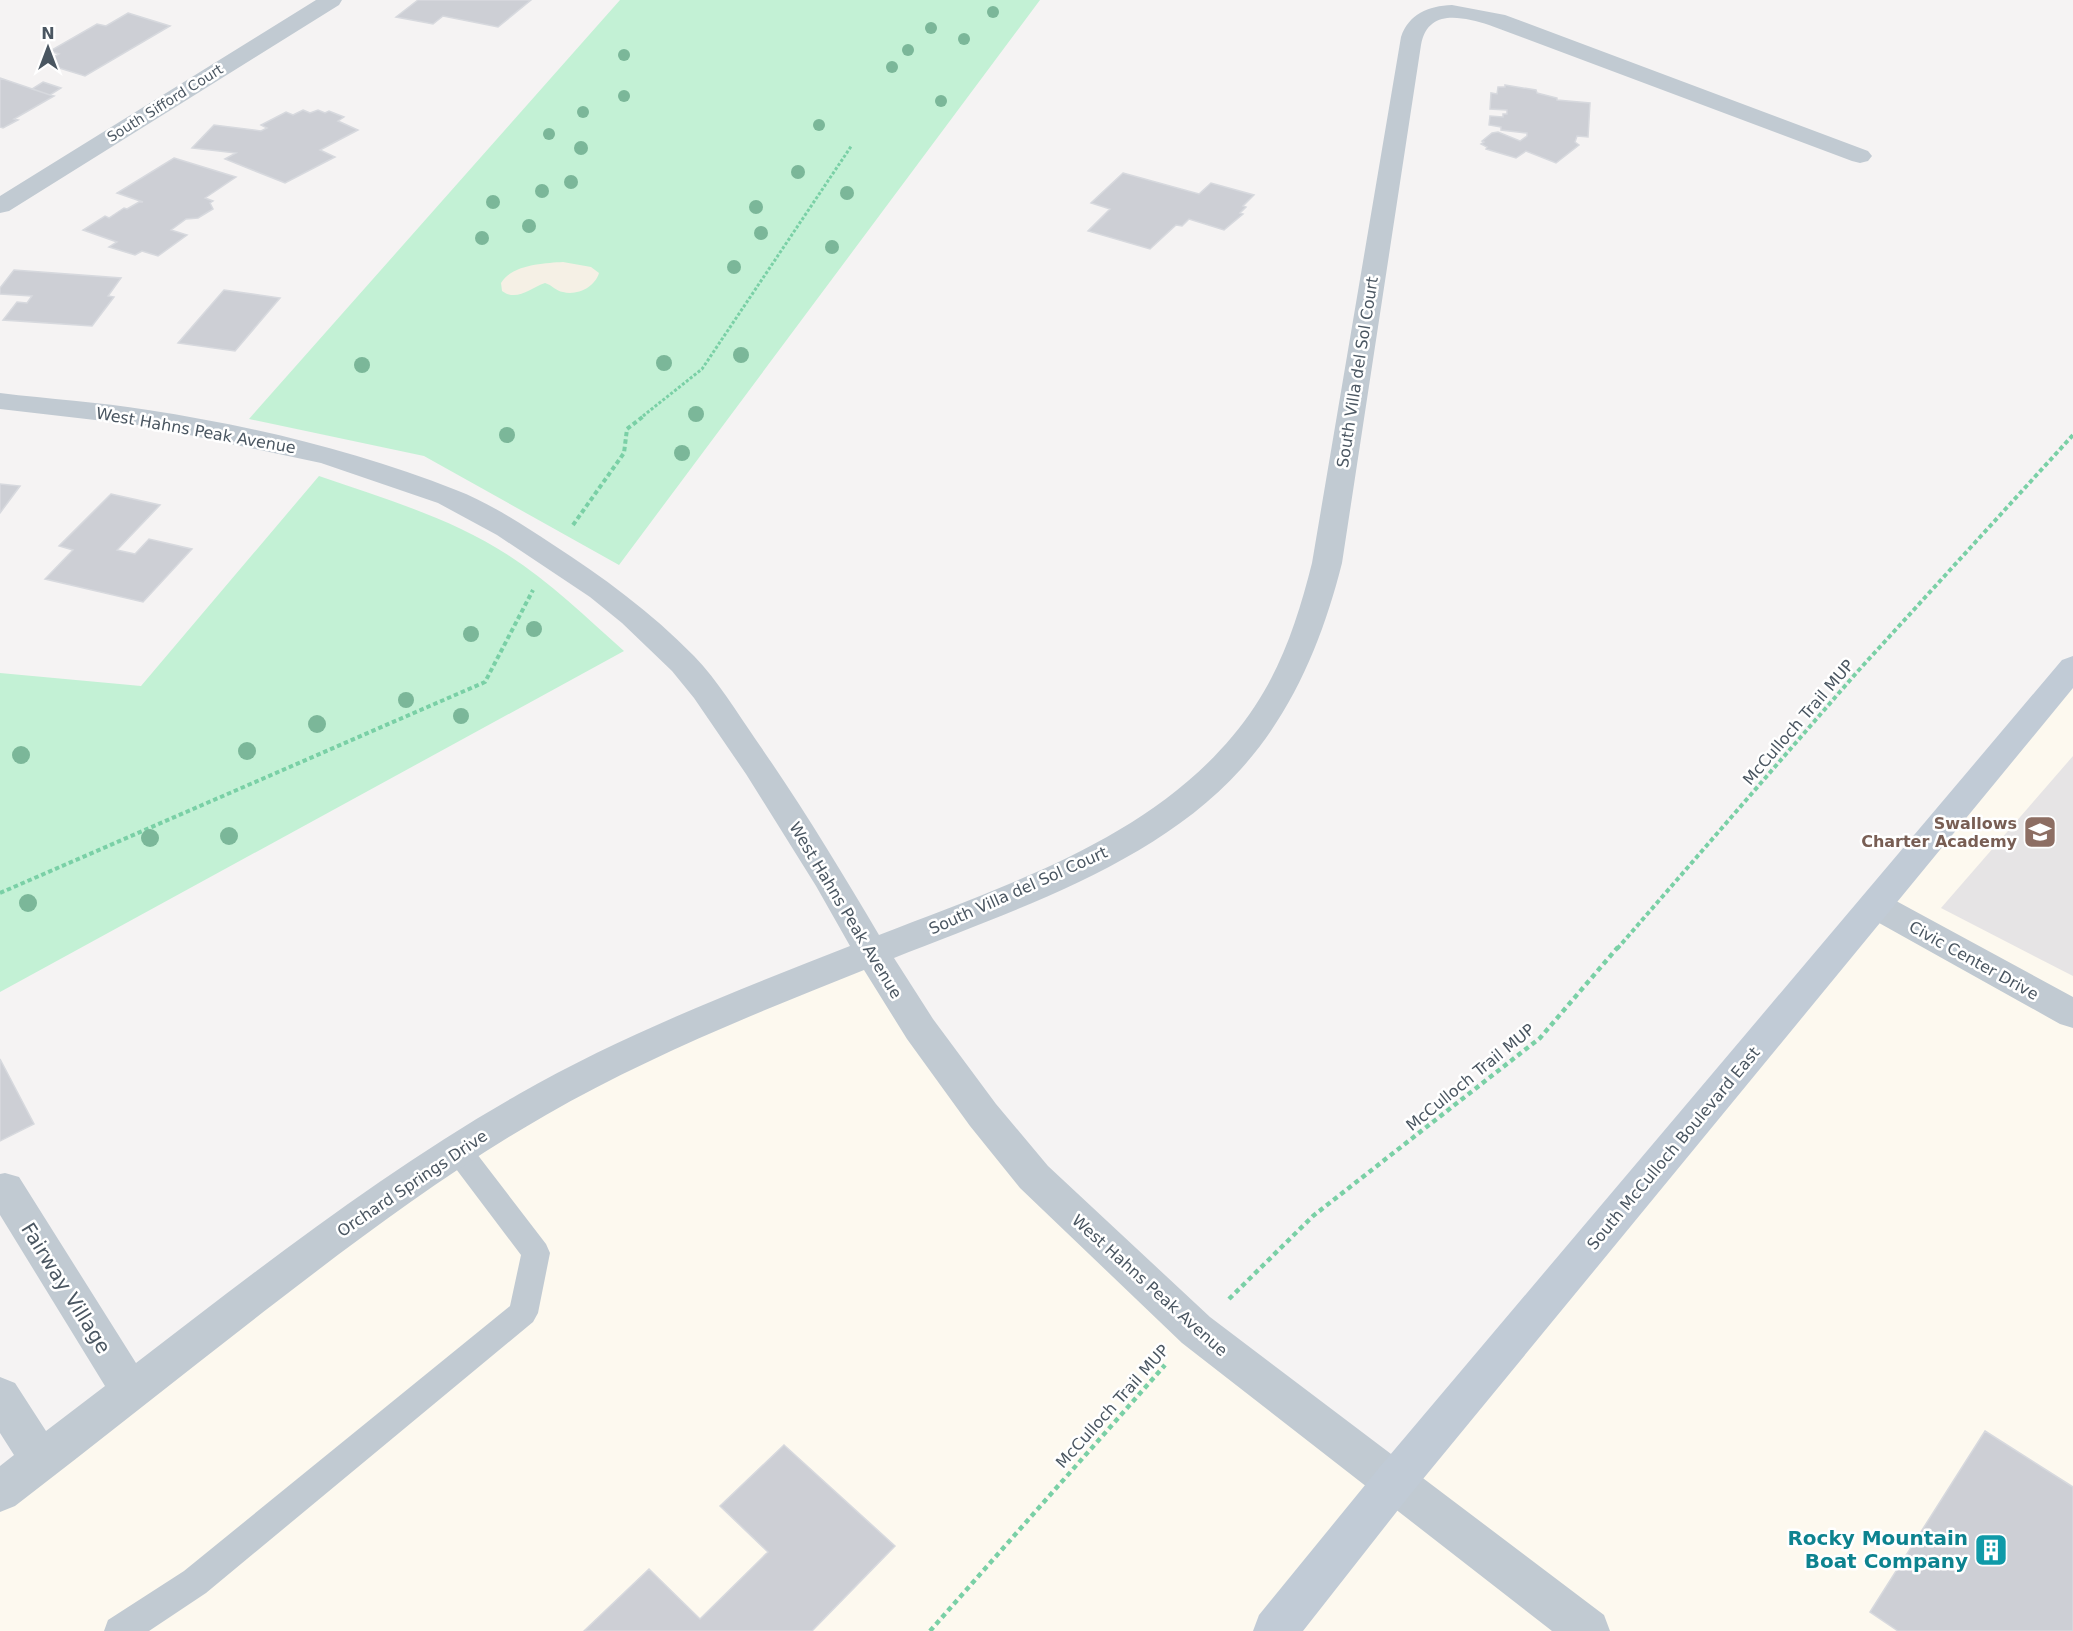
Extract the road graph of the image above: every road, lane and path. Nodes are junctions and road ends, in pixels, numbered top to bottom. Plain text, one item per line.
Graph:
1 (331, 0) edge
2 (852, 145) dead end
3 (1860, 156) dead end
4 (0, 206) edge
5 (0, 401) edge
6 (2073, 435) edge
7 (551, 557) junction
8 (2073, 667) edge
9 (0, 893) edge
10 (1875, 905) junction
11 (872, 953) junction
12 (2073, 1014) edge
13 (457, 1149) junction
14 (2, 1190) edge
15 (1196, 1330) junction
16 (131, 1391) junction
17 (0, 1396) edge
18 (42, 1460) junction
19 (1394, 1482) junction
20 (0, 1492) edge
21 (120, 1631) edge
22 (930, 1631) edge
23 (1275, 1631) edge
24 (1588, 1631) edge

1 - 4 street, South Sifford Court
2 - 7 path
3 - 11 street, South Villa del Sol Court
5 - 7 street, West Hahns Peak Avenue
6 - 15 path, McCulloch Trail MUP
7 - 9 path
7 - 11 street, West Hahns Peak Avenue
8 - 10 main road, South McCulloch Boulevard East
10 - 12 street, Civic Center Drive
10 - 19 main road, South McCulloch Boulevard East
11 - 13 street, Orchard Springs Drive
11 - 15 street, West Hahns Peak Avenue
13 - 16 street, Orchard Springs Drive
13 - 21 lane
14 - 16 street, Fairway Village
15 - 19 street, West Hahns Peak Avenue
15 - 22 path, McCulloch Trail MUP
16 - 18 street, Orchard Springs Drive
17 - 18 street
18 - 20 street, Orchard Springs Drive
19 - 23 main road, South McCulloch Boulevard East
19 - 24 street, West Hahns Peak Avenue

